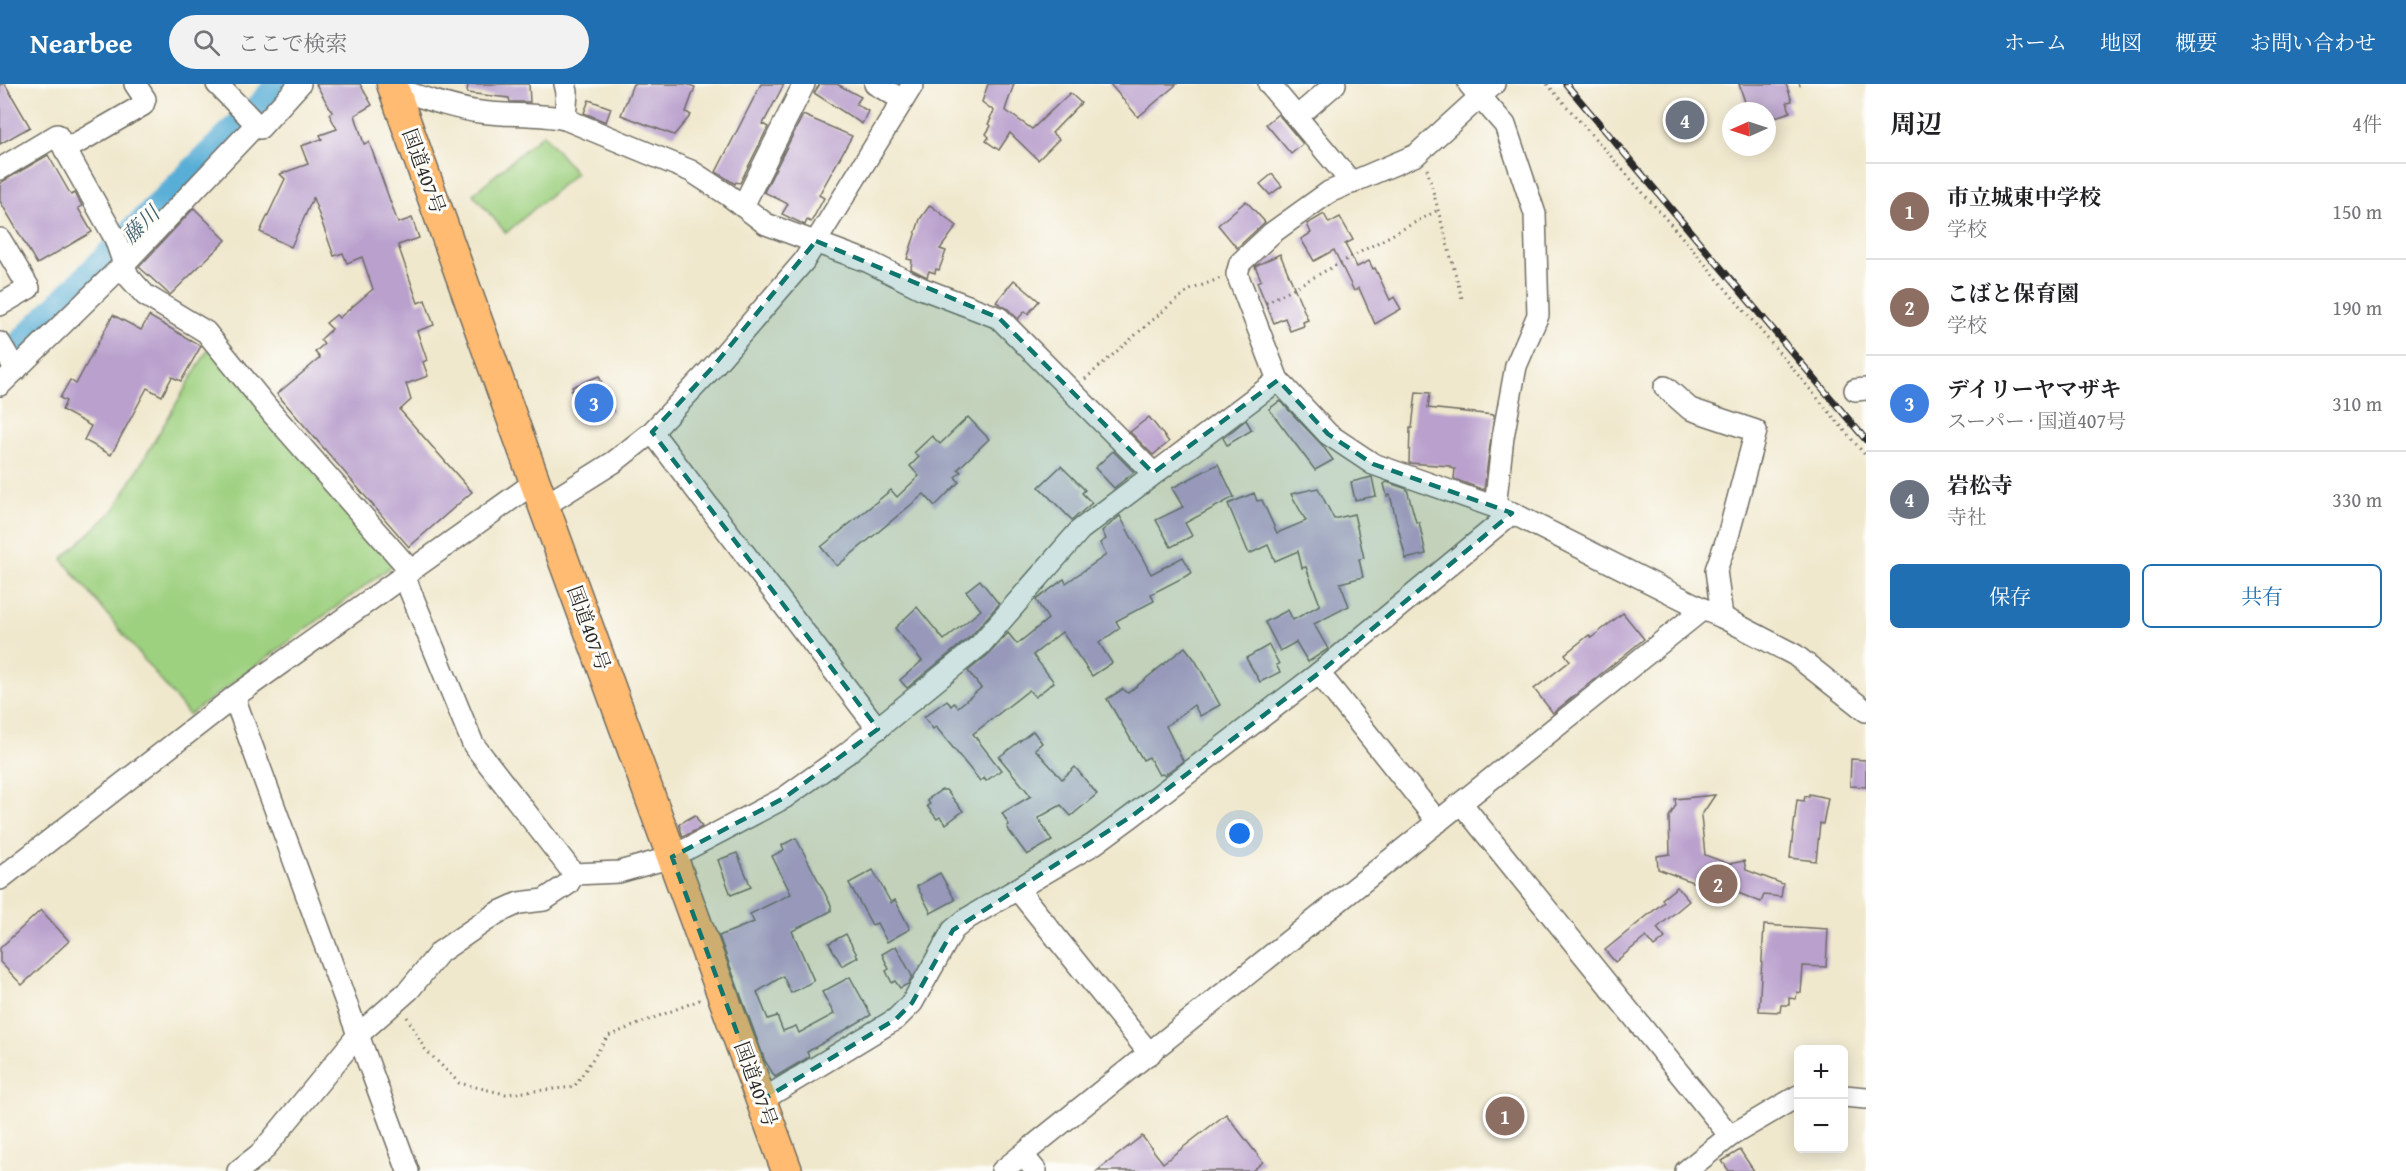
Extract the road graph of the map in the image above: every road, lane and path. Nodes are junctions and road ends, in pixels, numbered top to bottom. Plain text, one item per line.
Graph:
1 (135, 84) edge
2 (217, 84) edge
3 (300, 84) edge
4 (565, 84) edge
5 (804, 84) edge
6 (875, 84) edge
7 (1269, 84) edge
8 (1335, 84) edge
9 (1547, 84) edge
10 (393, 86) edge
11 (1481, 88) edge
12 (908, 92) edge
13 (1297, 117) junction
14 (565, 119) junction
15 (248, 121) junction
16 (65, 150) junction
17 (1422, 150) junction
18 (0, 169) edge
19 (1352, 183) junction
20 (742, 206) junction
21 (1438, 210) junction
22 (0, 238) edge
23 (816, 241) junction
24 (123, 265) junction
25 (1237, 274) junction
26 (1463, 302) dead end
27 (0, 305) edge
28 (1251, 311) junction
29 (8, 356) edge
30 (1278, 380) junction
31 (0, 385) edge
32 (1665, 387) dead end
33 (1071, 391) junction
34 (652, 432) junction
35 (1866, 456) edge
36 (1153, 473) junction
37 (540, 494) junction
38 (1504, 510) junction
39 (407, 574) junction
40 (1712, 613) junction
41 (1319, 673) junction
42 (234, 697) junction
43 (1866, 711) edge
44 (878, 729) junction
45 (1461, 803) junction
46 (1438, 822) junction
47 (672, 857) junction
48 (574, 874) junction
49 (0, 879) edge
50 (1018, 890) junction
51 (722, 992) junction
52 (398, 1000) junction
53 (358, 1035) junction
54 (1150, 1054) junction
55 (1848, 1096) edge
56 (1794, 1098) edge
57 (1866, 1098) edge
58 (762, 1100) junction
59 (1730, 1136) junction
60 (1029, 1163) edge
61 (238, 1171) edge
62 (408, 1171) edge
63 (787, 1171) edge
64 (1002, 1171) edge
65 (1686, 1171) edge

1 - 16 street
2 - 15 street
3 - 15 street
4 - 14 street
5 - 20 street
6 - 12 street
7 - 13 street
8 - 13 street
9 - 35 path
10 - 14 street
10 - 37 highway, 国道407号
11 - 17 street
11 - 38 street
12 - 23 street
13 - 19 street
14 - 20 street
15 - 24 street
16 - 18 street
16 - 24 street
17 - 19 street
17 - 21 path
19 - 25 street
20 - 23 street
21 - 26 path
21 - 28 path
22 - 27 street
23 - 33 street
23 - 34 street
24 - 29 street
24 - 39 street
25 - 28 street
25 - 33 path
28 - 30 street
29 - 31 street
30 - 36 street
30 - 38 street
32 - 40 street
33 - 36 street
34 - 37 street
34 - 44 street
36 - 44 street
37 - 39 street
37 - 47 highway, 国道407号
38 - 40 street
38 - 41 street
39 - 42 street
39 - 48 street
40 - 43 street
40 - 45 street
41 - 46 street
41 - 50 street
42 - 49 street
42 - 53 street
44 - 47 street
45 - 46 street
45 - 59 street
46 - 54 street
47 - 48 street
47 - 51 highway, 国道407号
48 - 52 street
50 - 54 street
50 - 58 street
51 - 52 path
51 - 58 highway, 国道407号
52 - 53 street
53 - 61 street
53 - 62 street
54 - 60 street
55 - 57 street
56 - 59 street
58 - 63 highway, 国道407号
59 - 65 street
60 - 64 street

